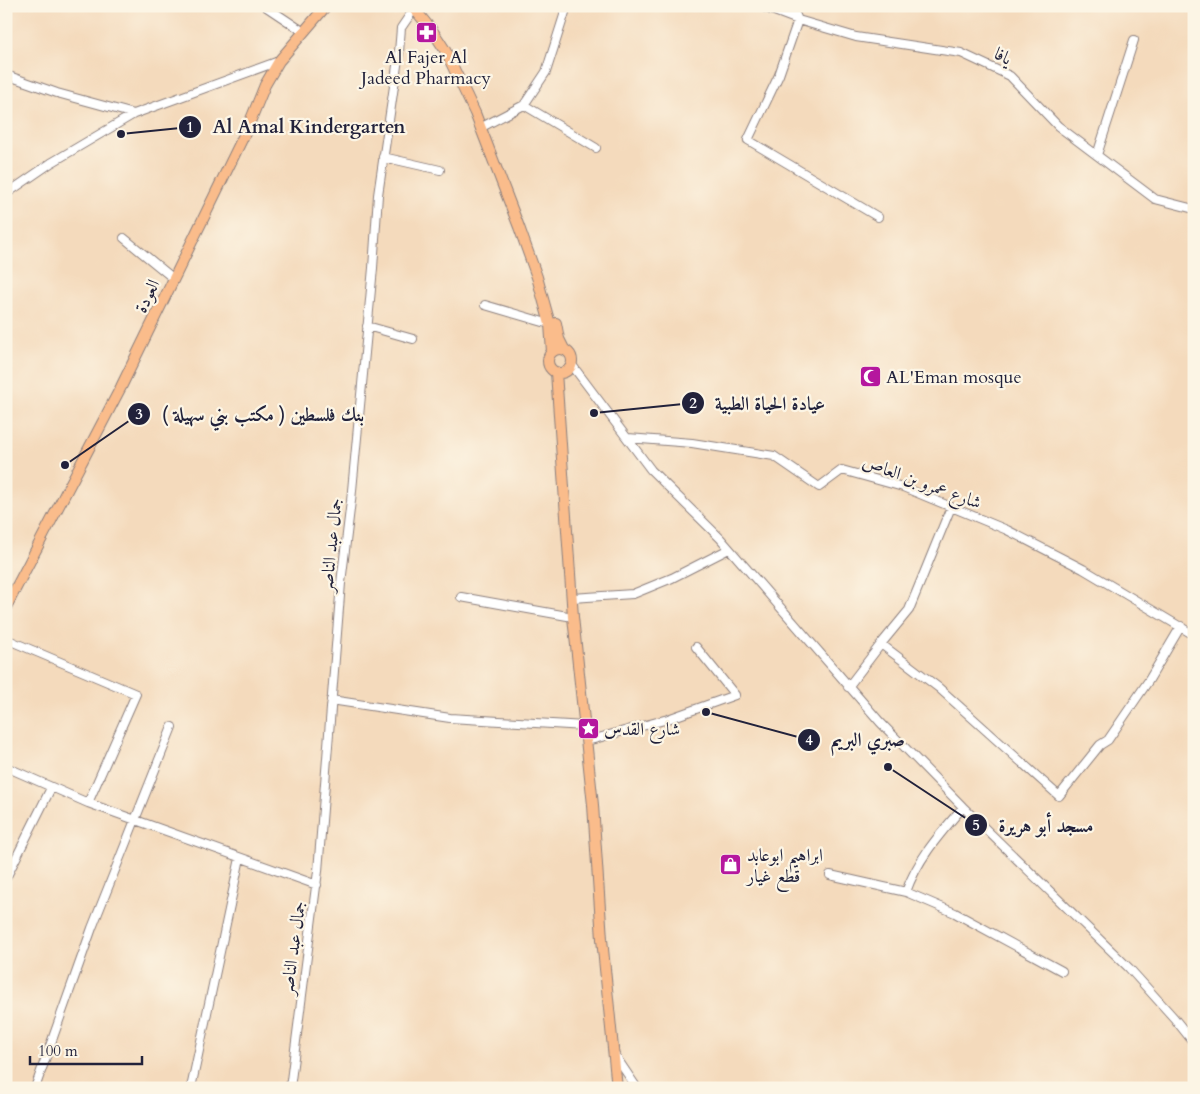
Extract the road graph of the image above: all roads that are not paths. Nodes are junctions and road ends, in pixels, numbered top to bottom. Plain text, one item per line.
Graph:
1 (265, 6) edge
2 (326, 6) edge
3 (567, 6) edge
4 (761, 6) edge
5 (795, 6) edge
6 (413, 8) edge
7 (798, 20) junction
8 (304, 32) junction
9 (1134, 40) dead end
10 (280, 61) junction
11 (6, 75) edge
12 (524, 105) junction
13 (134, 114) junction
14 (482, 127) junction
15 (596, 148) dead end
16 (1097, 155) junction
17 (383, 157) junction
18 (440, 170) dead end
19 (6, 194) edge
20 (1194, 209) edge
21 (878, 217) dead end
22 (124, 238) dead end
23 (174, 279) junction
24 (485, 305) dead end
25 (550, 324) junction
26 (367, 326) junction
27 (413, 339) dead end
28 (564, 349) junction
29 (552, 352) junction
30 (572, 365) junction
31 (556, 372) junction
32 (628, 438) junction
33 (951, 507) junction
34 (729, 549) junction
35 (461, 597) dead end
36 (572, 598) junction
37 (6, 607) edge
38 (573, 617) junction
39 (1181, 626) junction
40 (1194, 635) edge
41 (6, 639) edge
42 (882, 644) junction
43 (696, 647) dead end
44 (848, 687) junction
45 (331, 700) junction
46 (585, 726) junction
47 (172, 727) dead end
48 (587, 741) junction
49 (6, 767) edge
50 (51, 788) junction
51 (88, 803) junction
52 (964, 807) junction
53 (134, 820) junction
54 (240, 858) junction
55 (830, 875) dead end
56 (6, 878) edge
57 (317, 885) junction
58 (906, 892) junction
59 (1062, 971) dead end
60 (1194, 1044) edge
61 (614, 1053) junction
62 (35, 1088) edge
63 (191, 1088) edge
64 (290, 1088) edge
65 (617, 1088) edge
66 (637, 1088) edge

1 - 8 street
2 - 8 main road, العودة
3 - 12 street
4 - 7 street, يافا
5 - 7 street
6 - 14 main road
6 - 17 street, جمال عبد الناصر
7 - 16 street, يافا
7 - 21 street
8 - 10 main road, العودة
9 - 16 street
10 - 13 street
10 - 23 main road, العودة
11 - 13 street
12 - 14 street
12 - 15 street
13 - 19 street
14 - 25 main road
14 - 28 main road
16 - 20 street, يافا
17 - 18 street
17 - 26 street, جمال عبد الناصر
22 - 23 street
23 - 37 main road, العودة
24 - 25 street
25 - 29 main road
26 - 27 street
26 - 45 street, جمال عبد الناصر
28 - 29 main road
28 - 30 main road
29 - 31 main road
30 - 31 main road
30 - 32 street
31 - 36 main road
32 - 33 street, شارع عمرو بن العاص
32 - 34 street
33 - 39 street, شارع عمرو بن العاص
33 - 42 street
34 - 36 street
34 - 44 street
35 - 38 street
36 - 38 main road
38 - 46 main road
39 - 40 street, شارع عمرو بن العاص
39 - 42 street
41 - 51 street
42 - 44 street
43 - 48 street
44 - 52 street
45 - 46 street
45 - 57 street, جمال عبد الناصر
46 - 48 main road
47 - 53 street
48 - 61 main road
49 - 50 street
50 - 51 street
50 - 56 street
51 - 53 street
52 - 58 street
52 - 60 street
53 - 54 street
53 - 62 street
54 - 57 street
54 - 63 street
55 - 58 street
57 - 64 street, جمال عبد الناصر
58 - 59 street
61 - 65 main road
61 - 66 street

